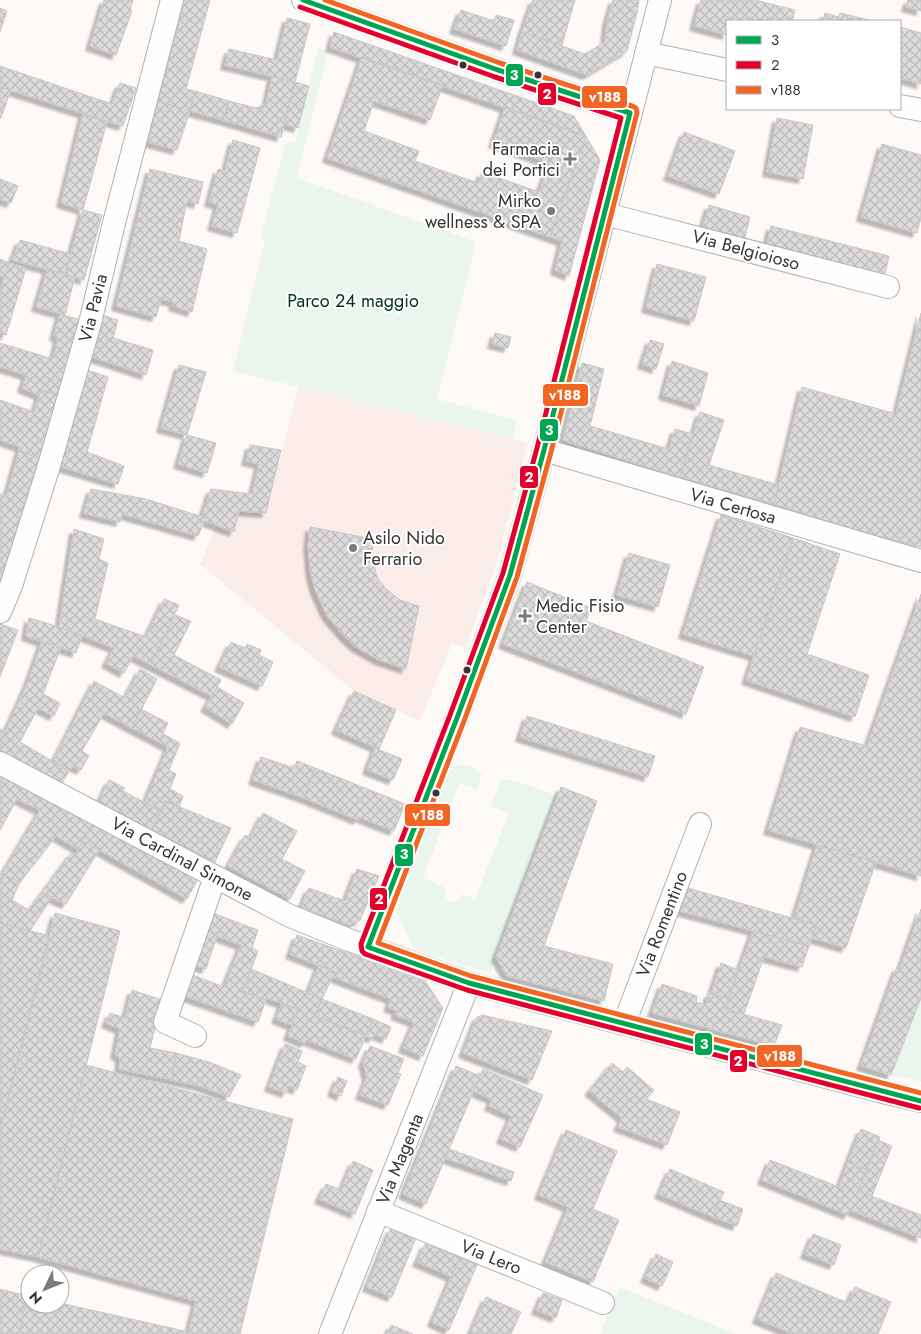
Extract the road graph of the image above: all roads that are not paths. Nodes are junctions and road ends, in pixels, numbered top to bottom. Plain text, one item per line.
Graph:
1 (172, 0) edge
2 (303, 0) edge
3 (660, 0) edge
4 (646, 53) junction
5 (726, 70) edge
6 (901, 106) edge
7 (921, 110) edge
8 (630, 113) junction
9 (604, 214) junction
10 (888, 287) dead end
11 (544, 450) junction
12 (921, 561) edge
13 (0, 612) edge
14 (0, 763) edge
15 (700, 824) dead end
16 (215, 877) junction
17 (368, 947) junction
18 (469, 983) junction
19 (624, 1024) junction
20 (195, 1036) dead end
21 (921, 1101) edge
22 (378, 1212) junction
23 (603, 1303) dead end
24 (330, 1334) edge

1 - 13 street, Via Pavia
2 - 8 street
3 - 4 street
4 - 5 street
4 - 8 street
6 - 7 street
8 - 9 street
9 - 10 street, Via Belgioioso
9 - 11 street
11 - 12 street, Via Certosa
11 - 17 street
14 - 16 street, Via Cardinal Simone
15 - 19 street, Via Romentino
16 - 17 street, Via Cardinal Simone
16 - 20 street
17 - 18 street, Via Cardinal Simone
18 - 19 street, Via Cardinal Simone
18 - 22 street, Via Magenta
19 - 21 street, Via Cardinal Simone
22 - 23 street, Via Lero
22 - 24 street, Via Magenta

